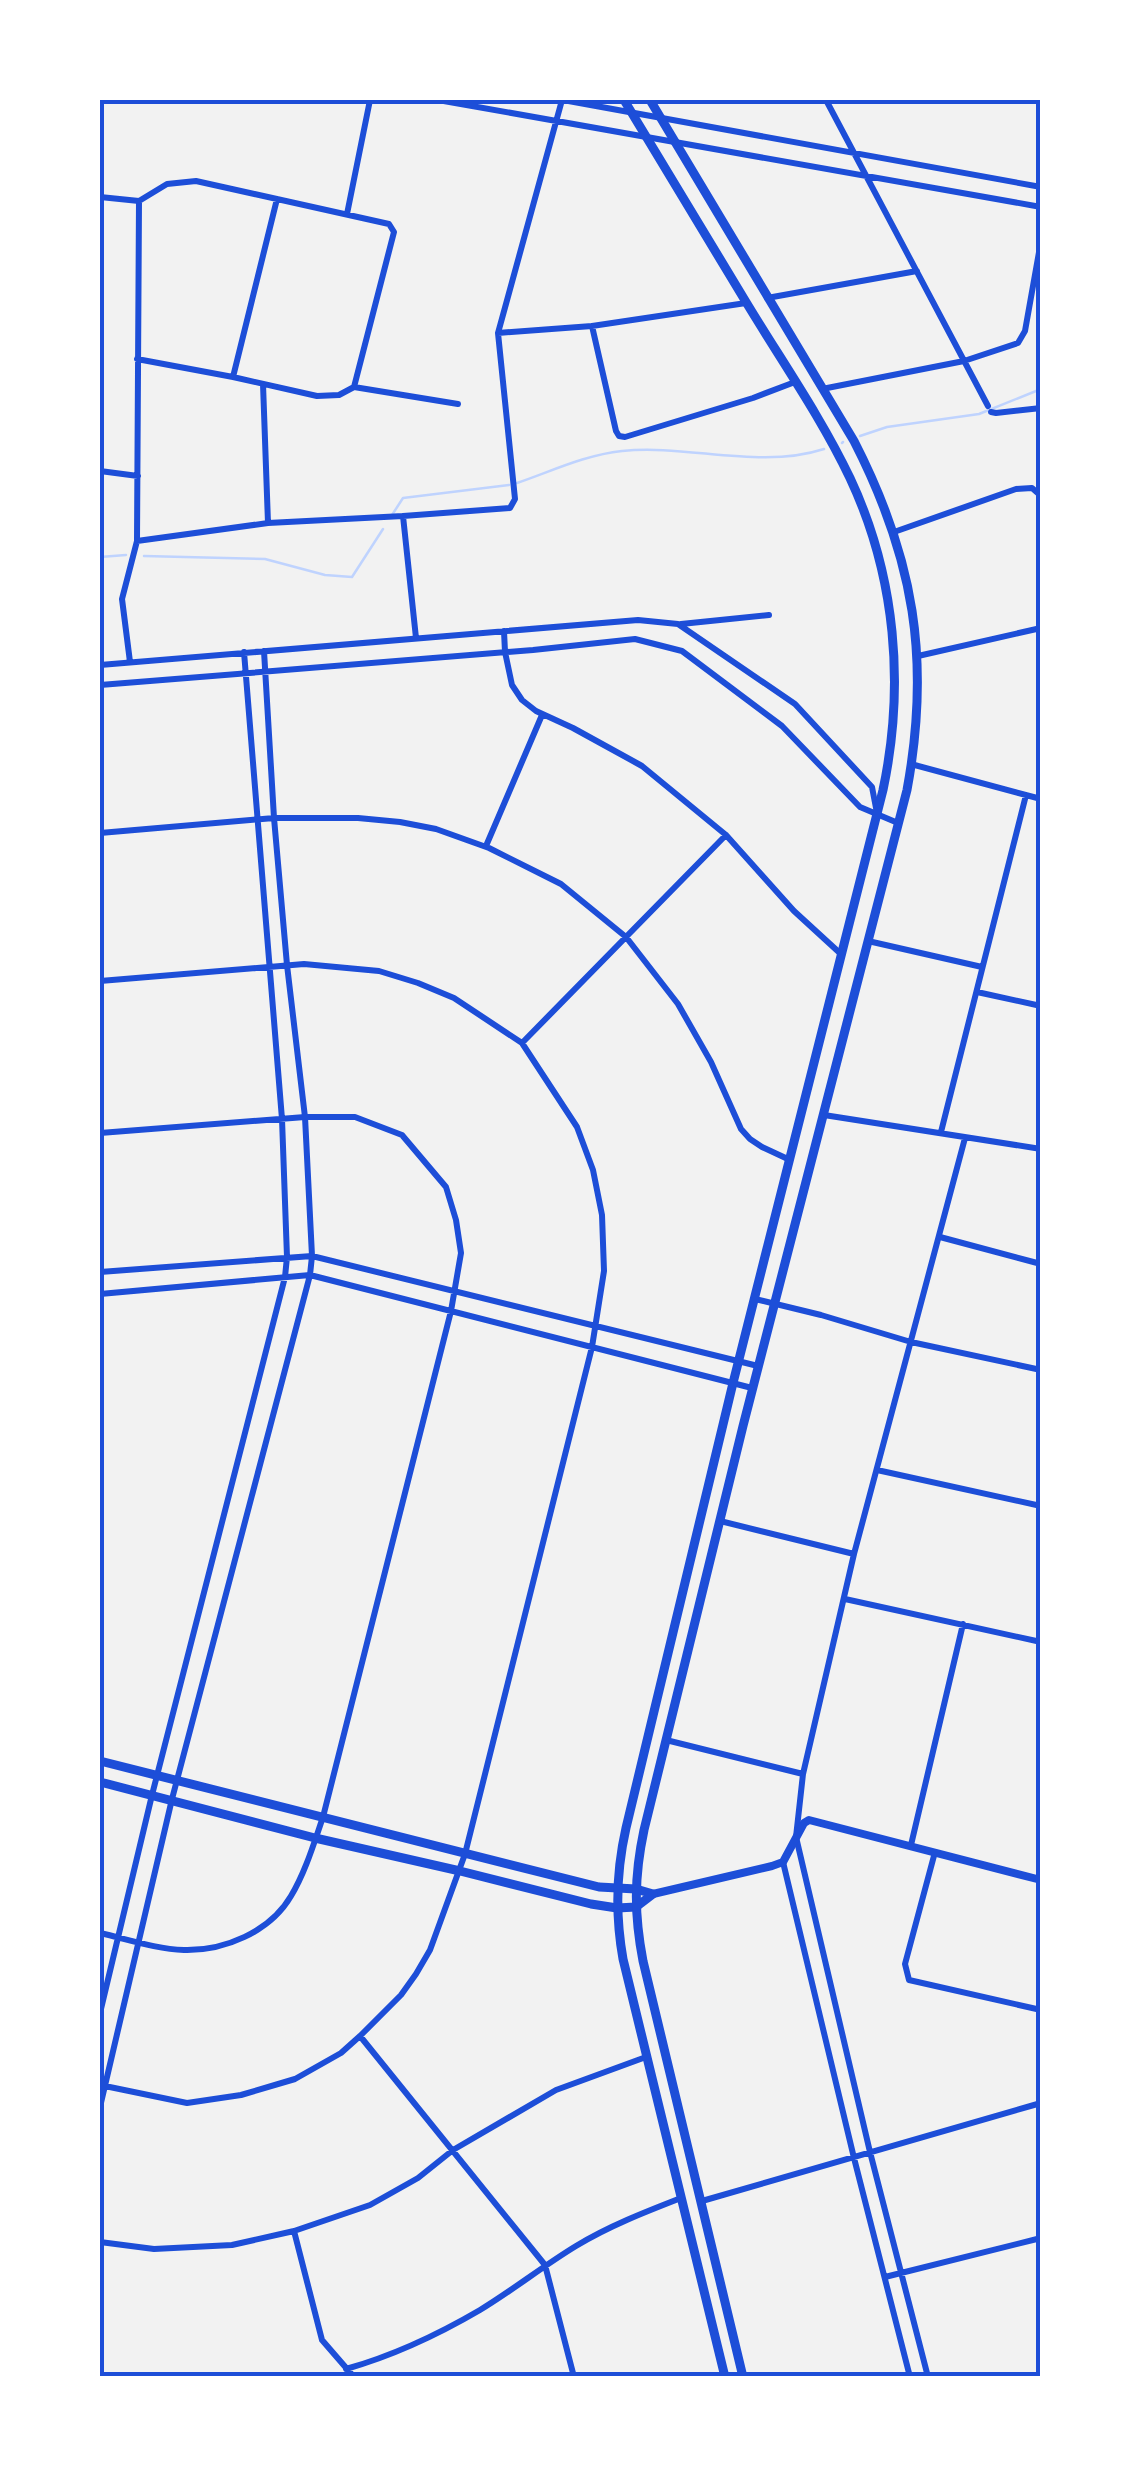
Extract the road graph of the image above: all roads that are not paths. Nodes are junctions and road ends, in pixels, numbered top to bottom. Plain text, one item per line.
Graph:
1 (370, 100) edge
2 (438, 100) edge
3 (562, 100) edge
4 (624, 100) edge
5 (650, 100) edge
6 (826, 100) edge
7 (473, 103) edge
8 (632, 112) junction
9 (660, 118) junction
10 (556, 122) junction
11 (646, 138) junction
12 (676, 143) junction
13 (854, 152) junction
14 (866, 177) junction
15 (1041, 186) edge
16 (100, 197) edge
17 (277, 199) junction
18 (139, 200) junction
19 (1041, 207) edge
20 (347, 214) junction
21 (1041, 241) edge
22 (917, 271) junction
23 (768, 298) junction
24 (746, 303) junction
25 (592, 326) junction
26 (498, 333) junction
27 (137, 359) junction
28 (964, 361) junction
29 (233, 377) junction
30 (796, 382) junction
31 (263, 384) junction
32 (354, 387) junction
33 (822, 389) junction
34 (458, 404) dead end
35 (1041, 408) edge
36 (100, 471) edge
37 (138, 476) junction
38 (1041, 502) edge
39 (404, 516) junction
40 (268, 524) junction
41 (894, 532) junction
42 (137, 541) junction
43 (769, 615) dead end
44 (678, 624) junction
45 (1041, 628) edge
46 (504, 631) junction
47 (416, 638) junction
48 (264, 650) junction
49 (244, 652) junction
50 (505, 652) junction
51 (918, 656) junction
52 (130, 662) junction
53 (100, 665) edge
54 (266, 670) junction
55 (247, 672) junction
56 (100, 685) edge
57 (542, 715) junction
58 (912, 764) junction
59 (1026, 794) junction
60 (1041, 798) edge
61 (877, 814) junction
62 (274, 818) junction
63 (257, 820) junction
64 (898, 823) junction
65 (100, 832) edge
66 (726, 836) junction
67 (486, 846) junction
68 (626, 936) junction
69 (868, 941) junction
70 (842, 955) junction
71 (286, 965) junction
72 (271, 967) junction
73 (982, 967) junction
74 (100, 980) edge
75 (977, 992) junction
76 (1041, 1006) edge
77 (522, 1042) junction
78 (824, 1115) junction
79 (306, 1117) junction
80 (282, 1119) junction
81 (941, 1132) junction
82 (100, 1133) edge
83 (964, 1138) junction
84 (1041, 1149) edge
85 (791, 1160) junction
86 (940, 1237) junction
87 (312, 1256) junction
88 (287, 1257) junction
89 (1041, 1264) edge
90 (100, 1272) edge
91 (310, 1275) junction
92 (285, 1277) junction
93 (456, 1291) junction
94 (100, 1294) edge
95 (755, 1299) junction
96 (775, 1304) junction
97 (451, 1311) junction
98 (598, 1325) junction
99 (911, 1342) junction
100 (592, 1347) junction
101 (738, 1362) junction
102 (758, 1366) junction
103 (1041, 1370) edge
104 (733, 1383) junction
105 (752, 1388) junction
106 (877, 1470) junction
107 (1041, 1506) edge
108 (720, 1520) junction
109 (854, 1554) junction
110 (846, 1599) junction
111 (963, 1624) junction
112 (1041, 1642) edge
113 (666, 1740) junction
114 (100, 1761) edge
115 (803, 1774) junction
116 (158, 1775) junction
117 (177, 1779) junction
118 (100, 1782) edge
119 (152, 1794) junction
120 (172, 1799) junction
121 (323, 1817) junction
122 (796, 1837) junction
123 (316, 1838) junction
124 (910, 1845) junction
125 (936, 1852) junction
126 (465, 1854) junction
127 (783, 1862) junction
128 (460, 1871) junction
129 (1041, 1880) edge
130 (636, 1889) junction
131 (616, 1890) junction
132 (653, 1894) junction
133 (636, 1907) junction
134 (617, 1908) junction
135 (100, 1933) edge
136 (118, 1937) junction
137 (138, 1943) junction
138 (1041, 2010) edge
139 (100, 2013) edge
140 (360, 2036) junction
141 (646, 2057) junction
142 (103, 2086) edge
143 (1041, 2103) edge
144 (100, 2107) edge
145 (453, 2150) junction
146 (870, 2152) junction
147 (854, 2158) junction
148 (681, 2198) junction
149 (702, 2201) junction
150 (294, 2231) junction
151 (1041, 2238) edge
152 (100, 2242) edge
153 (545, 2266) junction
154 (902, 2272) junction
155 (885, 2277) junction
156 (346, 2369) junction
157 (354, 2377) edge
158 (574, 2377) edge
159 (724, 2377) edge
160 (743, 2377) edge
161 (910, 2377) edge
162 (928, 2377) edge

1 - 20 street
2 - 7 street
3 - 8 street
3 - 10 street
4 - 8 main road
5 - 9 main road
6 - 13 street
7 - 10 street
8 - 9 street
8 - 11 main road
9 - 12 main road
9 - 13 street
10 - 11 street
10 - 26 street
11 - 12 street
11 - 24 main road
12 - 14 street
12 - 23 main road
13 - 14 street
13 - 15 street
14 - 19 street
14 - 22 street
16 - 18 street
17 - 18 street
17 - 20 street
17 - 29 street
18 - 27 street
20 - 32 street
21 - 28 street
22 - 23 street
22 - 28 street
23 - 33 main road
24 - 25 street
24 - 30 main road
25 - 26 street
25 - 30 street
26 - 39 street
27 - 29 street
27 - 37 street
28 - 33 street
28 - 35 street
29 - 31 street
30 - 61 main road
31 - 32 street
31 - 40 street
32 - 34 street
33 - 41 main road
36 - 37 street
37 - 42 street
38 - 41 street
39 - 40 street
39 - 47 street
40 - 42 street
41 - 51 main road
42 - 52 street
43 - 44 street
44 - 46 street
44 - 61 street
45 - 51 street
46 - 47 street
46 - 50 street
47 - 48 street
48 - 49 street
48 - 54 street
49 - 52 street
49 - 55 street
50 - 54 street
50 - 57 street
50 - 61 street
51 - 58 main road
52 - 53 street
54 - 55 street
54 - 62 street
55 - 56 street
55 - 63 street
57 - 66 street
57 - 67 street
58 - 59 street
58 - 64 main road
59 - 60 street
59 - 73 street
61 - 64 street
61 - 70 main road
62 - 63 street
62 - 67 street
62 - 71 street
63 - 65 street
63 - 72 street
64 - 69 main road
66 - 68 street
66 - 70 street
67 - 68 street
68 - 77 street
68 - 85 street
69 - 73 street
69 - 78 main road
70 - 85 main road
71 - 72 street
71 - 77 street
71 - 79 street
72 - 74 street
72 - 80 street
73 - 75 street
75 - 76 street
75 - 81 street
77 - 98 street
78 - 81 street
78 - 96 main road
79 - 80 street
79 - 87 street
79 - 93 street
80 - 82 street
80 - 88 street
81 - 83 street
83 - 84 street
83 - 86 street
85 - 95 main road
86 - 89 street
86 - 99 street
87 - 88 street
87 - 91 street
87 - 93 street
88 - 90 street
88 - 92 street
91 - 92 street
91 - 97 street
91 - 117 street
92 - 94 street
92 - 116 street
93 - 97 street
93 - 98 street
95 - 96 street
95 - 101 main road
96 - 99 street
96 - 102 main road
97 - 100 street
97 - 121 street
98 - 100 street
98 - 101 street
99 - 103 street
99 - 106 street
100 - 104 street
100 - 126 street
101 - 102 street
101 - 104 main road
102 - 105 main road
104 - 105 street
104 - 131 main road
105 - 108 main road
106 - 107 street
106 - 109 street
108 - 109 street
108 - 113 main road
109 - 110 street
110 - 111 street
110 - 115 street
111 - 112 street
111 - 124 street
113 - 115 street
113 - 130 main road
114 - 116 main road
115 - 122 street
116 - 117 main road
116 - 119 street
117 - 120 street
117 - 121 main road
118 - 119 main road
119 - 120 main road
119 - 136 street
120 - 123 main road
120 - 137 street
121 - 123 street
121 - 126 main road
122 - 124 street
122 - 127 street
122 - 146 street
123 - 128 main road
123 - 137 street
124 - 125 street
125 - 129 street
125 - 138 street
126 - 128 street
126 - 131 main road
127 - 132 street
127 - 147 street
128 - 134 main road
128 - 140 street
130 - 131 main road
130 - 132 main road
130 - 133 main road
131 - 134 main road
132 - 133 main road
133 - 134 main road
133 - 149 main road
134 - 141 main road
135 - 136 street
136 - 137 street
136 - 139 street
137 - 142 street
140 - 142 street
140 - 145 street
141 - 145 street
141 - 148 main road
142 - 144 street
143 - 146 street
145 - 150 street
145 - 153 street
146 - 147 street
146 - 154 street
147 - 149 street
147 - 155 street
148 - 153 street
148 - 159 main road
149 - 160 main road
150 - 152 street
150 - 156 street
151 - 154 street
153 - 156 street
153 - 158 street
154 - 155 street
154 - 162 street
155 - 161 street
156 - 157 street

